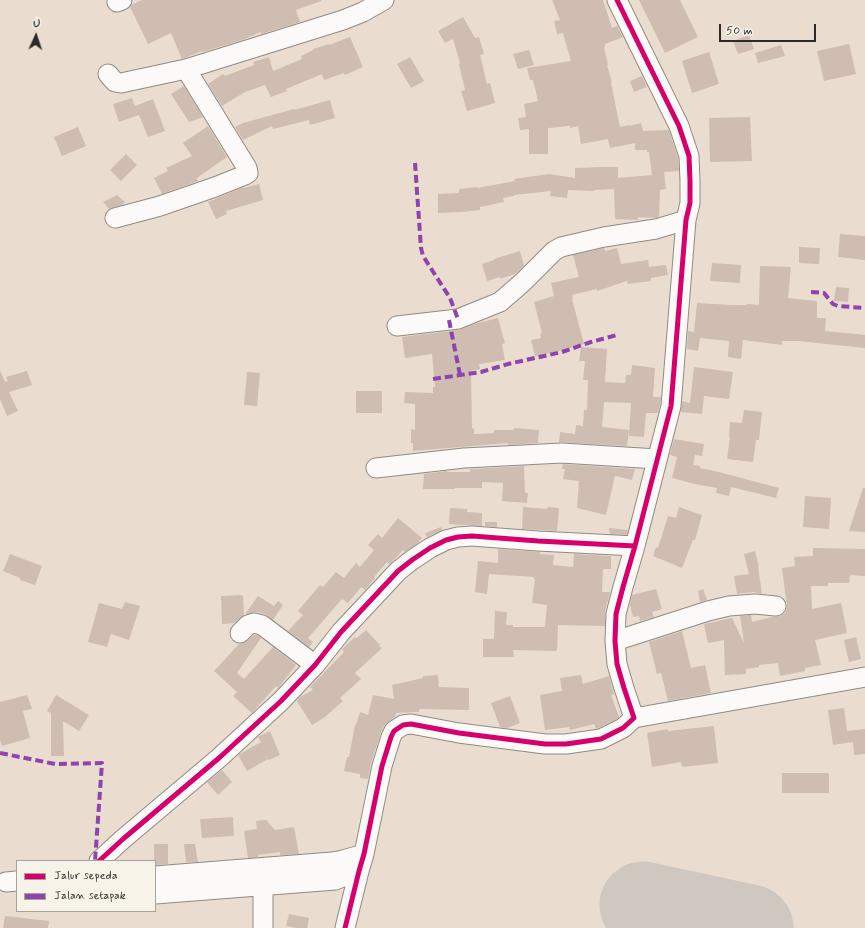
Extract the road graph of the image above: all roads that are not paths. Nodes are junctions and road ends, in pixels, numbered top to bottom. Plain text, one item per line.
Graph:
1 (384, 0) edge
2 (617, 0) edge
3 (186, 69) junction
4 (108, 74) dead end
5 (115, 218) dead end
6 (686, 220) junction
7 (396, 326) dead end
8 (657, 459) junction
9 (376, 468) dead end
10 (635, 546) junction
11 (776, 606) dead end
12 (240, 633) dead end
13 (615, 641) junction
14 (315, 665) junction
15 (865, 677) edge
16 (634, 718) junction
17 (100, 860) edge
18 (361, 862) junction
19 (156, 876) edge
20 (263, 885) junction
21 (156, 894) edge
22 (263, 928) edge
23 (345, 928) edge

1 - 3 street
2 - 6 street
3 - 4 street
3 - 5 street
6 - 7 street
6 - 8 street
8 - 9 street
8 - 10 street
10 - 13 street
10 - 14 street
11 - 13 street
12 - 14 street
13 - 16 street
14 - 17 street
15 - 16 street
16 - 18 street
18 - 19 street
18 - 20 street
18 - 23 street
20 - 21 street
20 - 22 street

